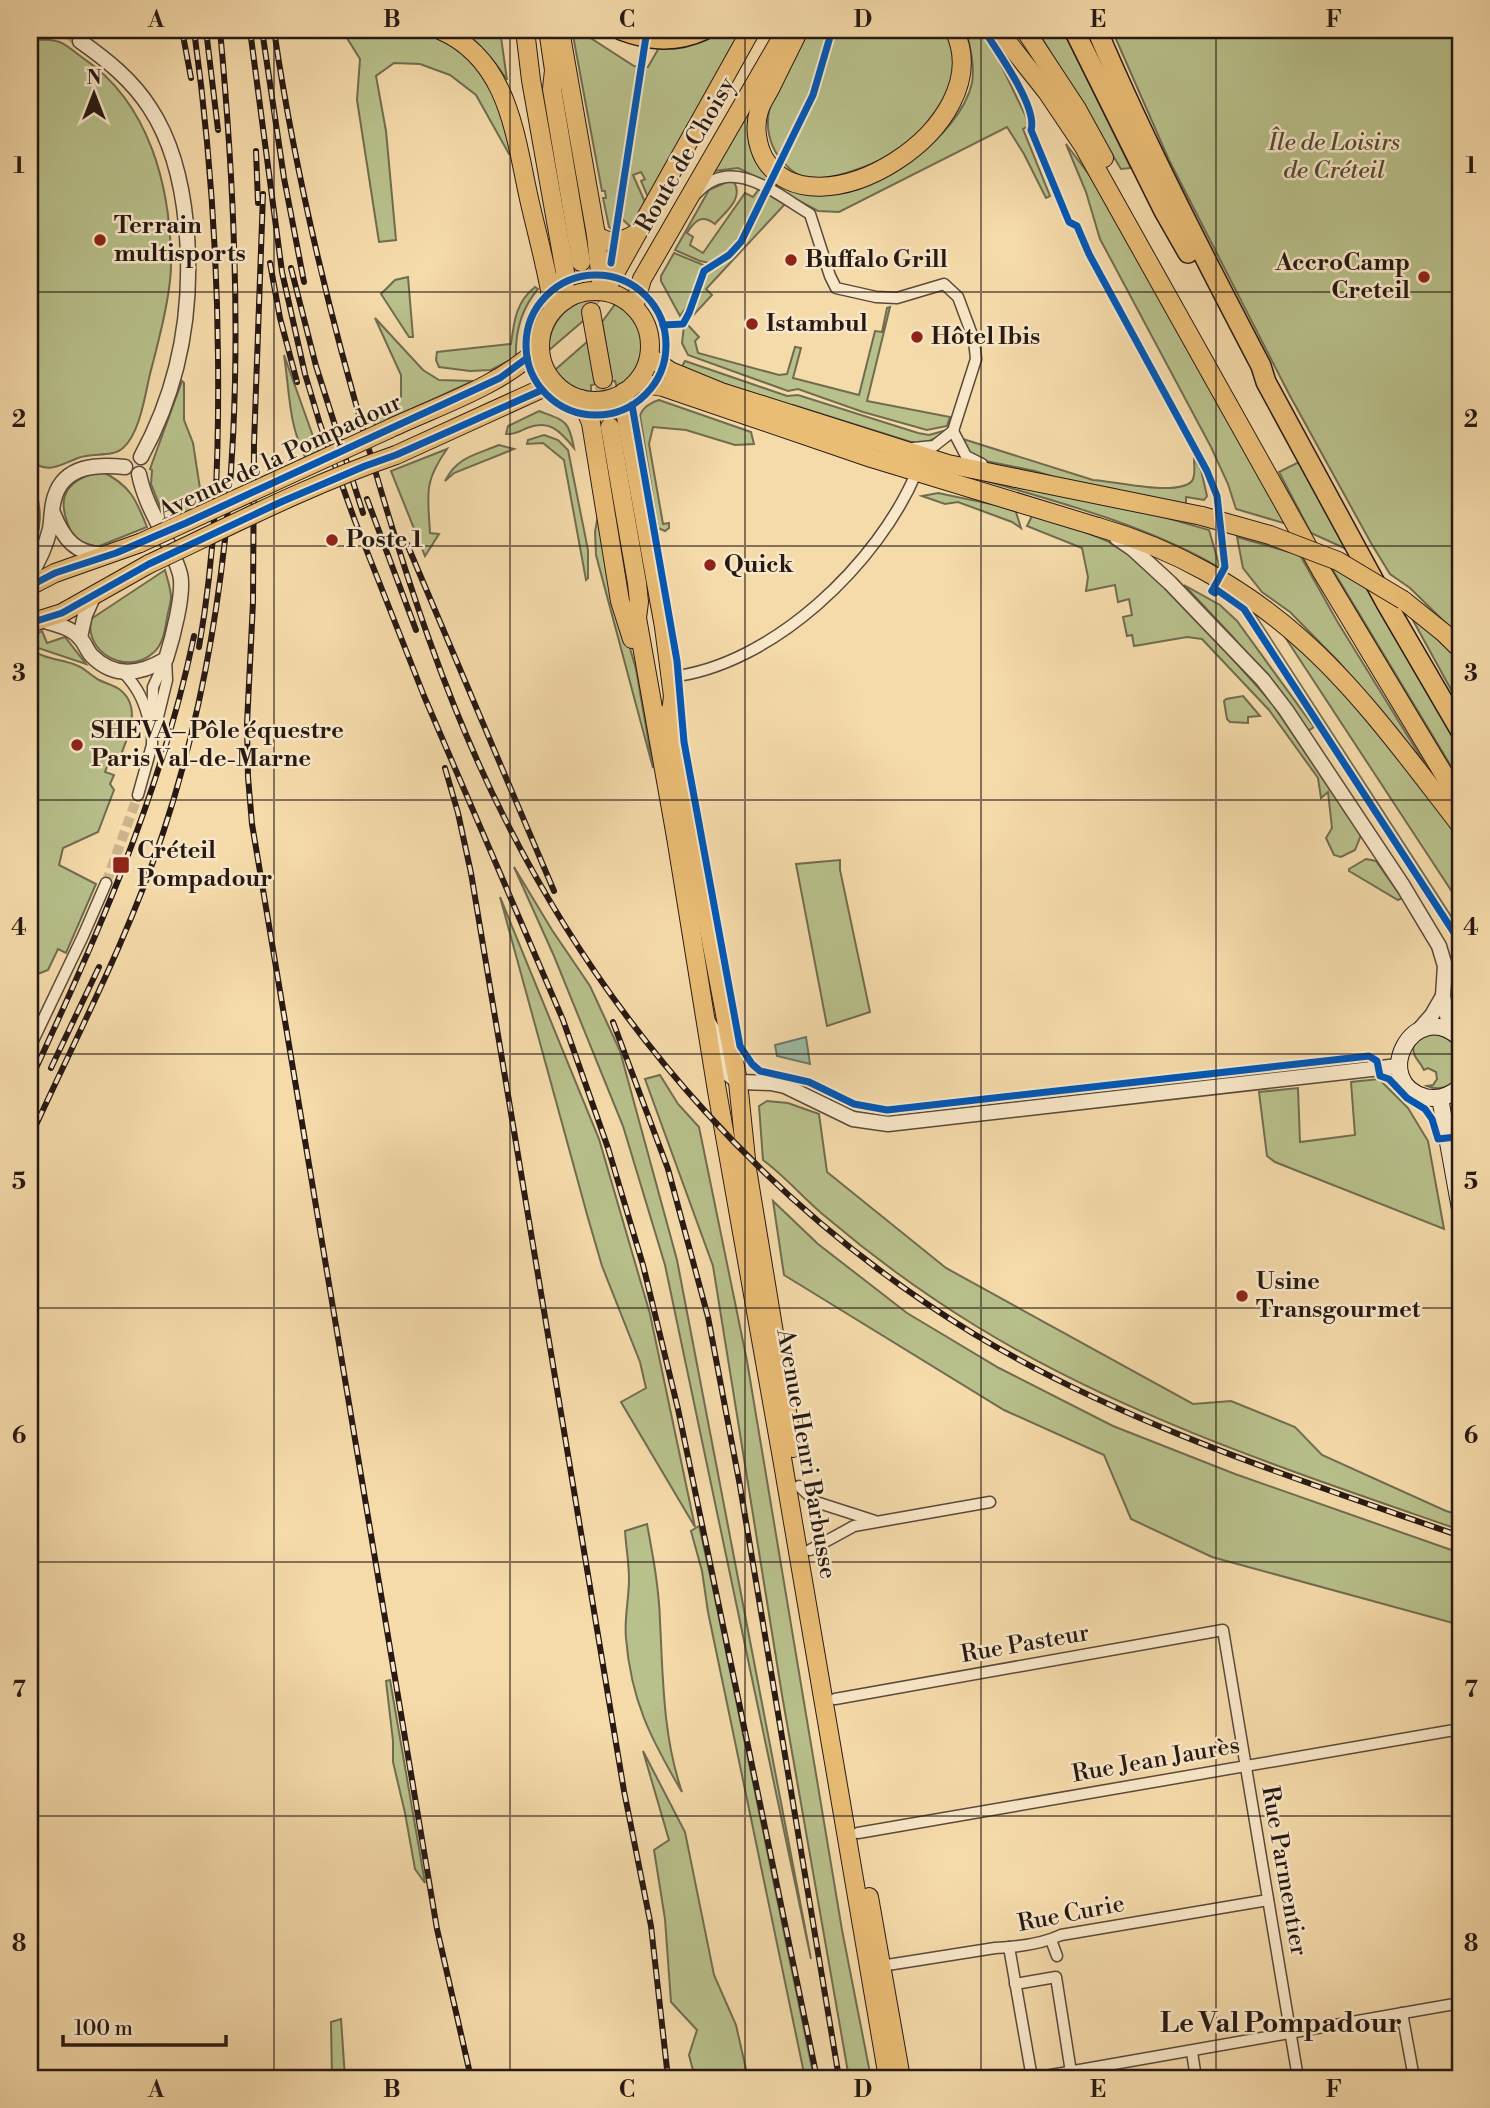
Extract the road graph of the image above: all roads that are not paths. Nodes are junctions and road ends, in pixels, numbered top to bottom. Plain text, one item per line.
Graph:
1 (440, 30) edge
2 (525, 30) edge
3 (536, 30) edge
4 (548, 30) edge
5 (561, 30) edge
6 (704, 30) edge
7 (751, 30) edge
8 (786, 30) edge
9 (799, 30) edge
10 (954, 30) edge
11 (998, 30) edge
12 (1025, 30) edge
13 (1074, 30) edge
14 (1097, 30) edge
15 (626, 32) edge
16 (80, 41) tunnel mouth
17 (552, 89) junction
18 (683, 208) junction
19 (635, 234) junction
20 (596, 235) junction
21 (581, 262) tunnel mouth
22 (603, 291) junction
23 (559, 304) junction
24 (634, 307) junction
25 (591, 312) tunnel mouth
26 (539, 348) junction
27 (650, 356) junction
28 (603, 379) tunnel mouth
29 (1266, 382) junction
30 (554, 383) junction
31 (631, 387) junction
32 (581, 399) junction
33 (610, 427) tunnel mouth
34 (953, 431) junction
35 (887, 446) junction
36 (141, 457) junction
37 (1260, 459) junction
38 (125, 467) junction
39 (916, 471) junction
40 (139, 474) junction
41 (1016, 478) junction
42 (52, 512) junction
43 (1098, 527) junction
44 (116, 553) junction
45 (30, 575) edge
46 (30, 586) edge
47 (94, 595) junction
48 (639, 602) junction
49 (35, 622) edge
50 (80, 637) junction
51 (1460, 649) edge
52 (166, 659) junction
53 (646, 666) junction
54 (124, 673) junction
55 (670, 677) junction
56 (670, 722) junction
57 (1460, 730) edge
58 (152, 734) junction
59 (138, 795) tunnel mouth
60 (1460, 801) edge
61 (1460, 825) edge
62 (684, 839) junction
63 (106, 883) tunnel mouth
64 (1443, 996) junction
65 (705, 1018) junction
66 (1419, 1030) junction
67 (1455, 1034) edge
68 (30, 1047) edge
69 (1398, 1066) junction
70 (738, 1082) junction
71 (1460, 1087) edge
72 (1440, 1098) junction
73 (1460, 1209) edge
74 (799, 1486) junction
75 (990, 1502) dead end
76 (875, 1521) junction
77 (810, 1550) junction
78 (1223, 1630) joint
79 (835, 1699) junction
80 (1460, 1728) edge
81 (1245, 1766) junction
82 (858, 1833) junction
83 (1268, 1900) junction
84 (1051, 1940) junction
85 (1009, 1947) junction
86 (1057, 1956) dead end
87 (881, 1966) junction
88 (1015, 1984) junction
89 (1460, 2003) edge
90 (1402, 2013) junction
91 (1291, 2033) junction
92 (1192, 2052) junction
93 (1071, 2072) junction
94 (1049, 2077) edge
95 (888, 2078) edge
96 (901, 2078) edge
97 (1033, 2078) edge
98 (1196, 2078) edge
99 (1298, 2078) edge
100 (1414, 2078) edge

1 - 23 main road
2 - 23 main road
3 - 17 main road
4 - 17 main road
5 - 20 main road
6 - 15 highway
7 - 19 main road, Route de Choisy
8 - 18 main road, Route de Choisy
9 - 10 main road
11 - 37 main road
12 - 37 main road
13 - 29 highway
14 - 29 highway
16 - 36 street
17 - 21 main road
18 - 24 main road, Route de Choisy
18 - 34 street
19 - 20 main road
19 - 22 main road, Route de Choisy
20 - 22 main road
22 - 23 main road
22 - 24 main road
23 - 26 main road
24 - 27 main road
25 - 28 main road
26 - 30 main road
26 - 44 main road, Avenue de la Pompadour, bridge
27 - 31 main road
27 - 35 main road
29 - 57 highway
30 - 32 main road
30 - 47 main road, Avenue de la Pompadour, bridge
31 - 32 main road
31 - 39 main road
31 - 55 main road
32 - 53 main road
33 - 48 main road
34 - 35 street
34 - 41 street
35 - 41 main road
36 - 38 street
36 - 40 street
37 - 60 main road
38 - 40 street
38 - 42 street
39 - 43 main road
39 - 55 street
40 - 52 street
41 - 51 main road, bridge
42 - 44 street
42 - 45 street
43 - 61 main road
43 - 64 street
44 - 46 main road, Avenue de la Pompadour
47 - 49 main road, Avenue de la Pompadour
47 - 50 street
48 - 53 main road
48 - 56 main road
49 - 50 street
50 - 54 street
52 - 54 street
52 - 58 street
53 - 62 main road
54 - 58 street
55 - 56 main road
56 - 62 main road
58 - 59 street
62 - 65 main road, Avenue Henri Barbusse
62 - 70 main road, Avenue Henri Barbusse
63 - 68 street
64 - 66 street
64 - 67 street
65 - 70 street
65 - 95 main road, Avenue Henri Barbusse
66 - 67 main road
66 - 69 main road
69 - 70 street
69 - 72 main road
70 - 74 main road, Avenue Henri Barbusse
71 - 72 main road
72 - 73 main road
74 - 76 street
74 - 77 main road, Avenue Henri Barbusse
75 - 76 street
76 - 77 street
77 - 79 main road, Avenue Henri Barbusse
78 - 79 street, Rue Pasteur
78 - 81 street, Rue Parmentier
79 - 82 main road, Avenue Henri Barbusse
80 - 81 street, Rue Jean Jaurès
81 - 82 street, Rue Jean Jaurès
81 - 83 street, Rue Parmentier
82 - 87 main road, Avenue Henri Barbusse
83 - 84 street, Rue Curie
83 - 91 street, Rue Parmentier
84 - 85 street, Rue Curie
84 - 86 street
85 - 87 street, Rue Curie
85 - 88 street
87 - 96 main road, Avenue Henri Barbusse
88 - 93 street
88 - 97 street
89 - 90 street
90 - 91 street
90 - 100 street
91 - 92 street
91 - 99 street, Rue Parmentier
92 - 93 street
92 - 98 street
93 - 94 street
94 - 97 street

